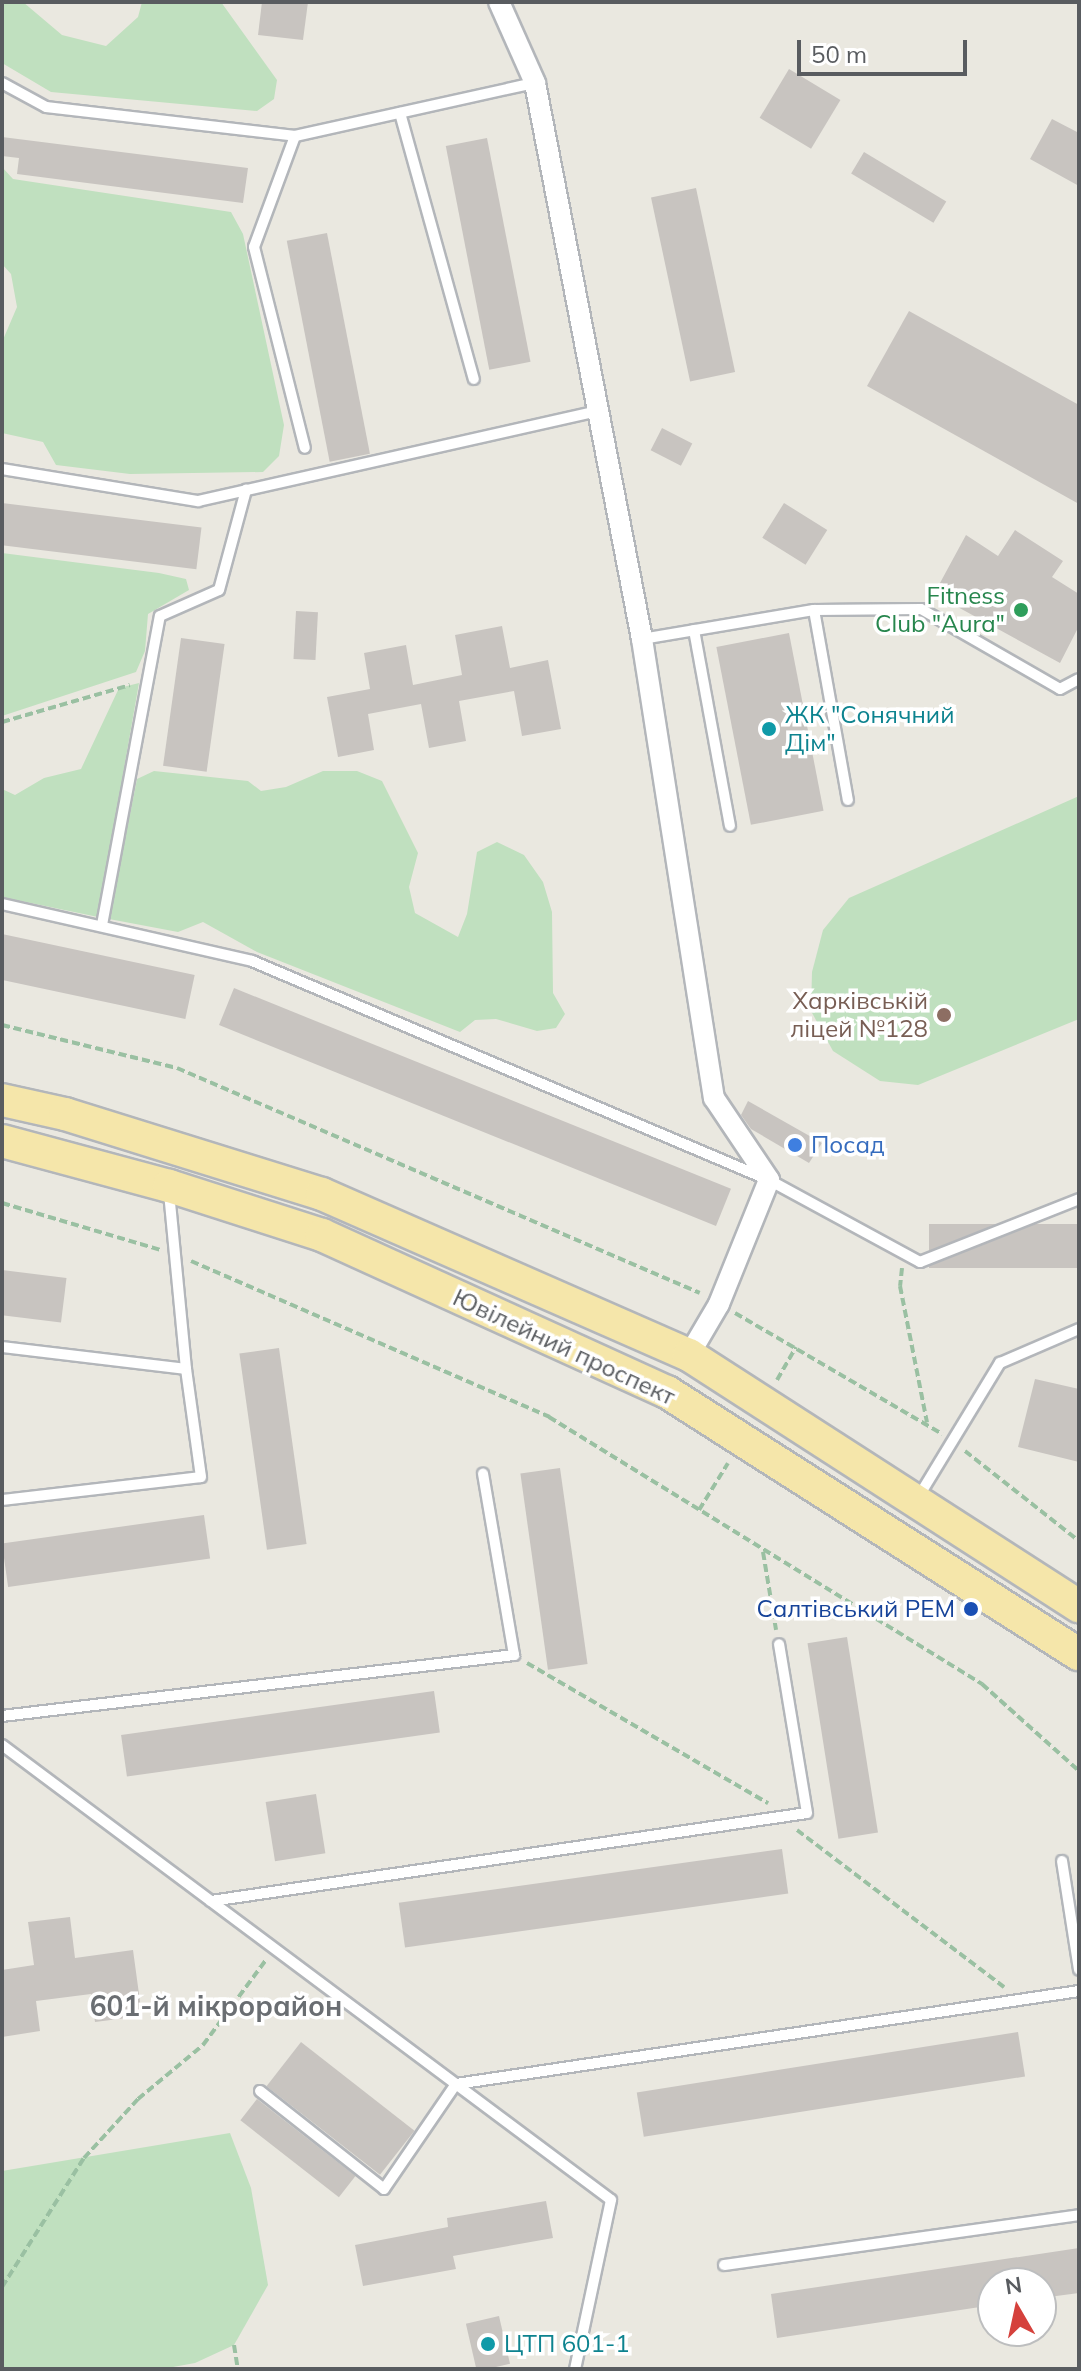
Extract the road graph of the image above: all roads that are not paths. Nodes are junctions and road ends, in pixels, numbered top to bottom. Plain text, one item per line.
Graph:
1 (499, 2) edge
2 (2, 83) edge
3 (535, 83) junction
4 (400, 113) junction
5 (295, 136) junction
6 (474, 379) dead end
7 (598, 411) junction
8 (305, 448) dead end
9 (2, 469) edge
10 (246, 490) junction
11 (814, 610) junction
12 (694, 630) junction
13 (642, 639) junction
14 (1079, 679) edge
15 (848, 800) dead end
16 (730, 826) dead end
17 (2, 904) edge
18 (102, 925) junction
19 (2, 1100) edge
20 (2, 1141) edge
21 (769, 1180) junction
22 (169, 1186) junction
23 (1079, 1199) edge
24 (1079, 1329) edge
25 (2, 1347) edge
26 (689, 1355) junction
27 (186, 1369) junction
28 (667, 1392) junction
29 (483, 1474) dead end
30 (2, 1500) edge
31 (916, 1501) junction
32 (1079, 1606) edge
33 (779, 1644) road end
34 (1079, 1654) edge
35 (2, 1716) edge
36 (2, 1745) edge
37 (1062, 1861) dead end
38 (211, 1901) junction
39 (1079, 1970) edge
40 (1079, 1991) edge
41 (456, 2084) junction
42 (260, 2091) dead end
43 (1079, 2215) edge
44 (724, 2265) dead end
45 (575, 2369) edge

1 - 3 street
2 - 5 lane
3 - 4 lane
3 - 7 street
4 - 5 lane
4 - 6 lane
5 - 8 lane
7 - 10 lane
7 - 13 street
9 - 10 lane
10 - 18 lane
11 - 12 lane
11 - 14 lane
11 - 15 lane
12 - 13 lane
12 - 16 lane
13 - 21 street
17 - 18 lane
18 - 21 lane
19 - 26 main road, Ювілейний проспект
20 - 22 main road, Ювілейний проспект
21 - 23 lane
21 - 26 street
22 - 27 lane
22 - 28 main road, Ювілейний проспект
24 - 31 lane
25 - 27 lane
26 - 28 main road
26 - 31 main road, Ювілейний проспект
27 - 30 lane
28 - 34 main road, Ювілейний проспект
29 - 35 lane
31 - 32 main road, Ювілейний проспект
33 - 38 lane
36 - 38 lane
37 - 39 lane
38 - 41 lane
40 - 41 lane
41 - 42 lane
41 - 45 lane
43 - 44 lane

